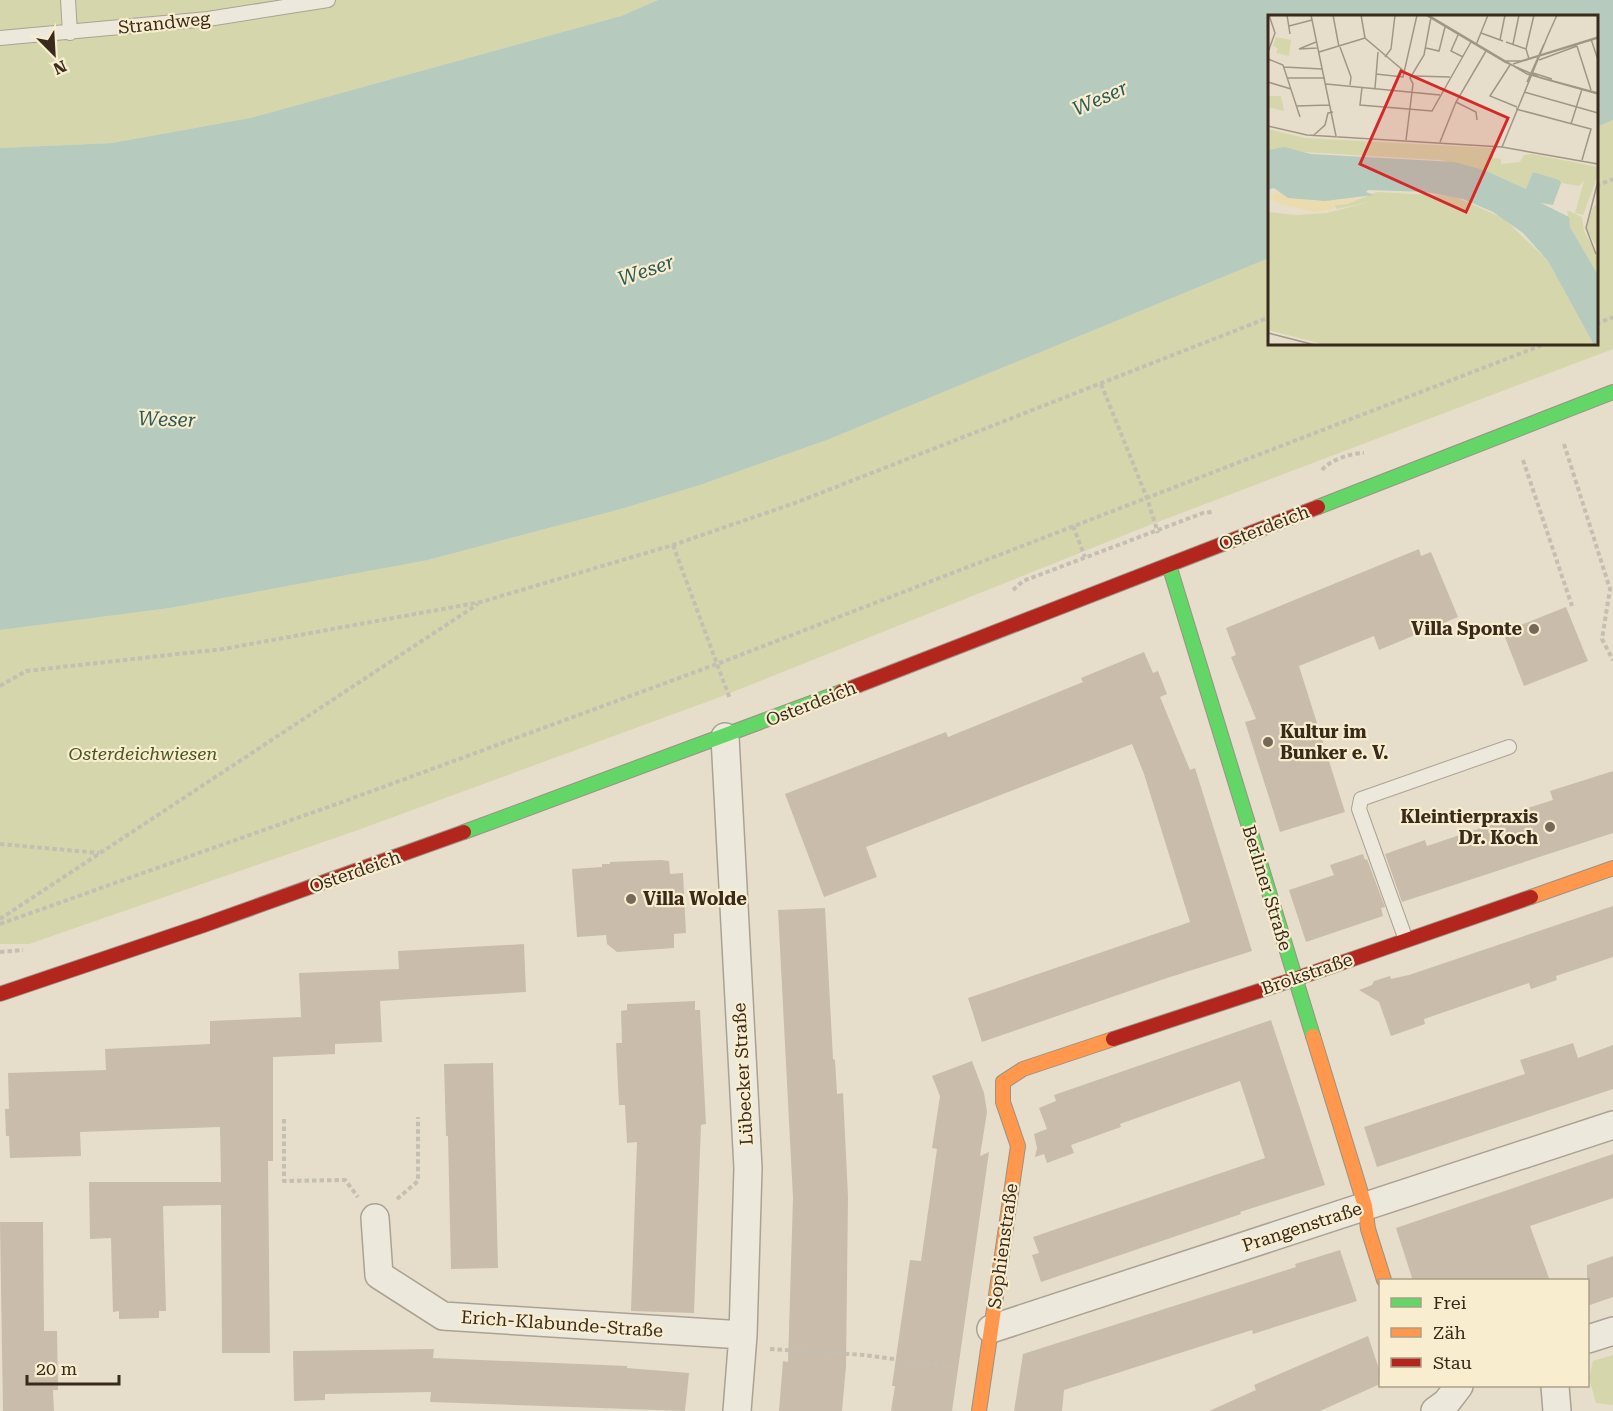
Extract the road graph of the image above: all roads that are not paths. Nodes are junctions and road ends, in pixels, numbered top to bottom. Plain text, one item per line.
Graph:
1 (68, 0) edge
2 (328, 0) edge
3 (70, 33) junction
4 (0, 38) edge
5 (1613, 392) edge
6 (1169, 565) junction
7 (734, 734) junction
8 (1509, 747) dead end
9 (1613, 868) edge
10 (1406, 940) junction
11 (1295, 979) junction
12 (0, 994) edge
13 (1003, 1082) joint
14 (1613, 1125) edge
15 (1365, 1206) junction
16 (375, 1218) road end
17 (1383, 1279) edge
18 (991, 1329) junction
19 (1613, 1331) edge
20 (743, 1335) junction
21 (1589, 1338) edge
22 (1458, 1387) edge
23 (1555, 1387) edge
24 (737, 1411) edge
25 (979, 1411) edge
26 (1435, 1411) edge
27 (1557, 1411) edge

1 - 3 lane
2 - 3 lane, Strandweg
3 - 4 lane, Strandweg
5 - 6 street, Osterdeich
6 - 7 street, Osterdeich
6 - 11 street, Berliner Straße
7 - 12 street, Osterdeich
7 - 20 street, Lübecker Straße
8 - 10 lane
9 - 10 street, Brokstraße
10 - 11 street, Brokstraße
11 - 13 street, Brokstraße
11 - 15 street, Berliner Straße
13 - 18 street, Sophienstraße
14 - 15 street, Prangenstraße
15 - 17 street, Berliner Straße
15 - 18 street, Prangenstraße
16 - 20 street, Erich-Klabunde-Straße
18 - 25 street, Sophienstraße
19 - 21 street
20 - 24 street, Lübecker Straße
22 - 26 street
23 - 27 street

